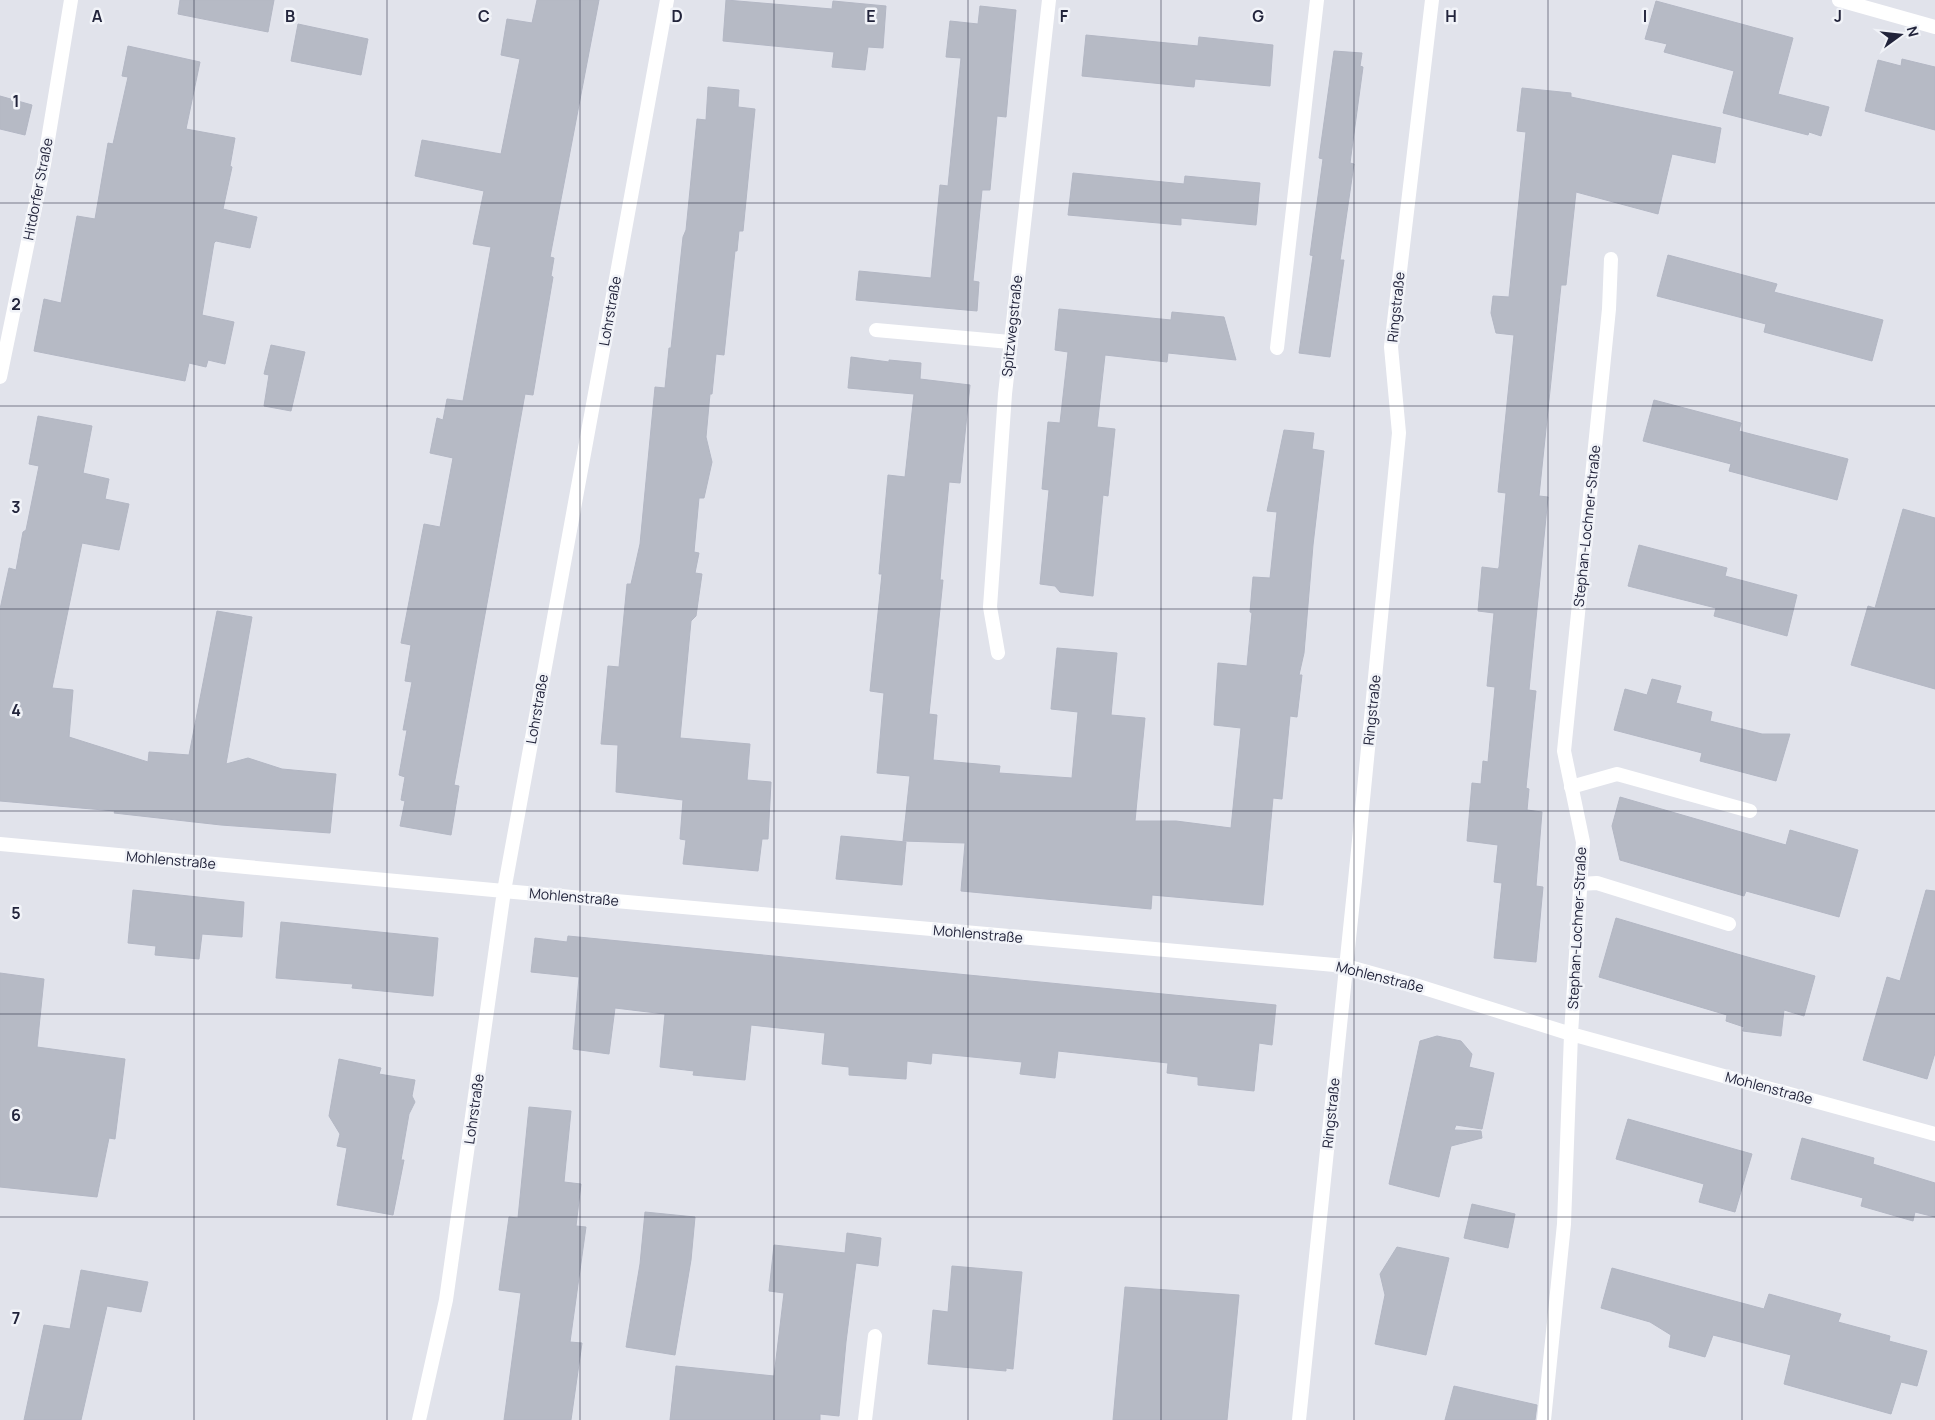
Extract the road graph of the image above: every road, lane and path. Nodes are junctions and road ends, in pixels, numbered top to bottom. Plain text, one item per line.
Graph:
1 (71, 0) edge
2 (667, 0) edge
3 (1049, 0) edge
4 (1317, 0) edge
5 (1432, 0) edge
6 (1839, 0) edge
7 (1935, 27) edge
8 (1611, 259) dead end
9 (876, 330) dead end
10 (1010, 342) junction
11 (1278, 348) dead end
12 (0, 377) edge
13 (998, 653) dead end
14 (1571, 787) junction
15 (1750, 811) dead end
16 (0, 844) edge
17 (1580, 884) junction
18 (504, 891) junction
19 (1729, 924) dead end
20 (1346, 966) junction
21 (1571, 1034) junction
22 (1935, 1134) edge
23 (875, 1336) dead end
24 (419, 1420) edge
25 (865, 1420) edge
26 (1298, 1420) edge
27 (1544, 1420) edge

1 - 12 street, Hitdorfer Straße
2 - 18 street, Lohrstraße
3 - 10 street, Spitzwegstraße
4 - 11 street
5 - 20 street, Ringstraße
6 - 7 street
8 - 14 street, Stephan-Lochner-Straße
9 - 10 street
10 - 13 street, Spitzwegstraße
14 - 15 street
14 - 17 street, Stephan-Lochner-Straße
16 - 18 street, Mohlenstraße
17 - 19 street
17 - 21 street, Stephan-Lochner-Straße
18 - 20 street, Mohlenstraße
18 - 24 street, Lohrstraße
20 - 21 street, Mohlenstraße
20 - 26 street, Ringstraße
21 - 22 street, Mohlenstraße
21 - 27 street, Stephan-Lochner-Straße
23 - 25 street

